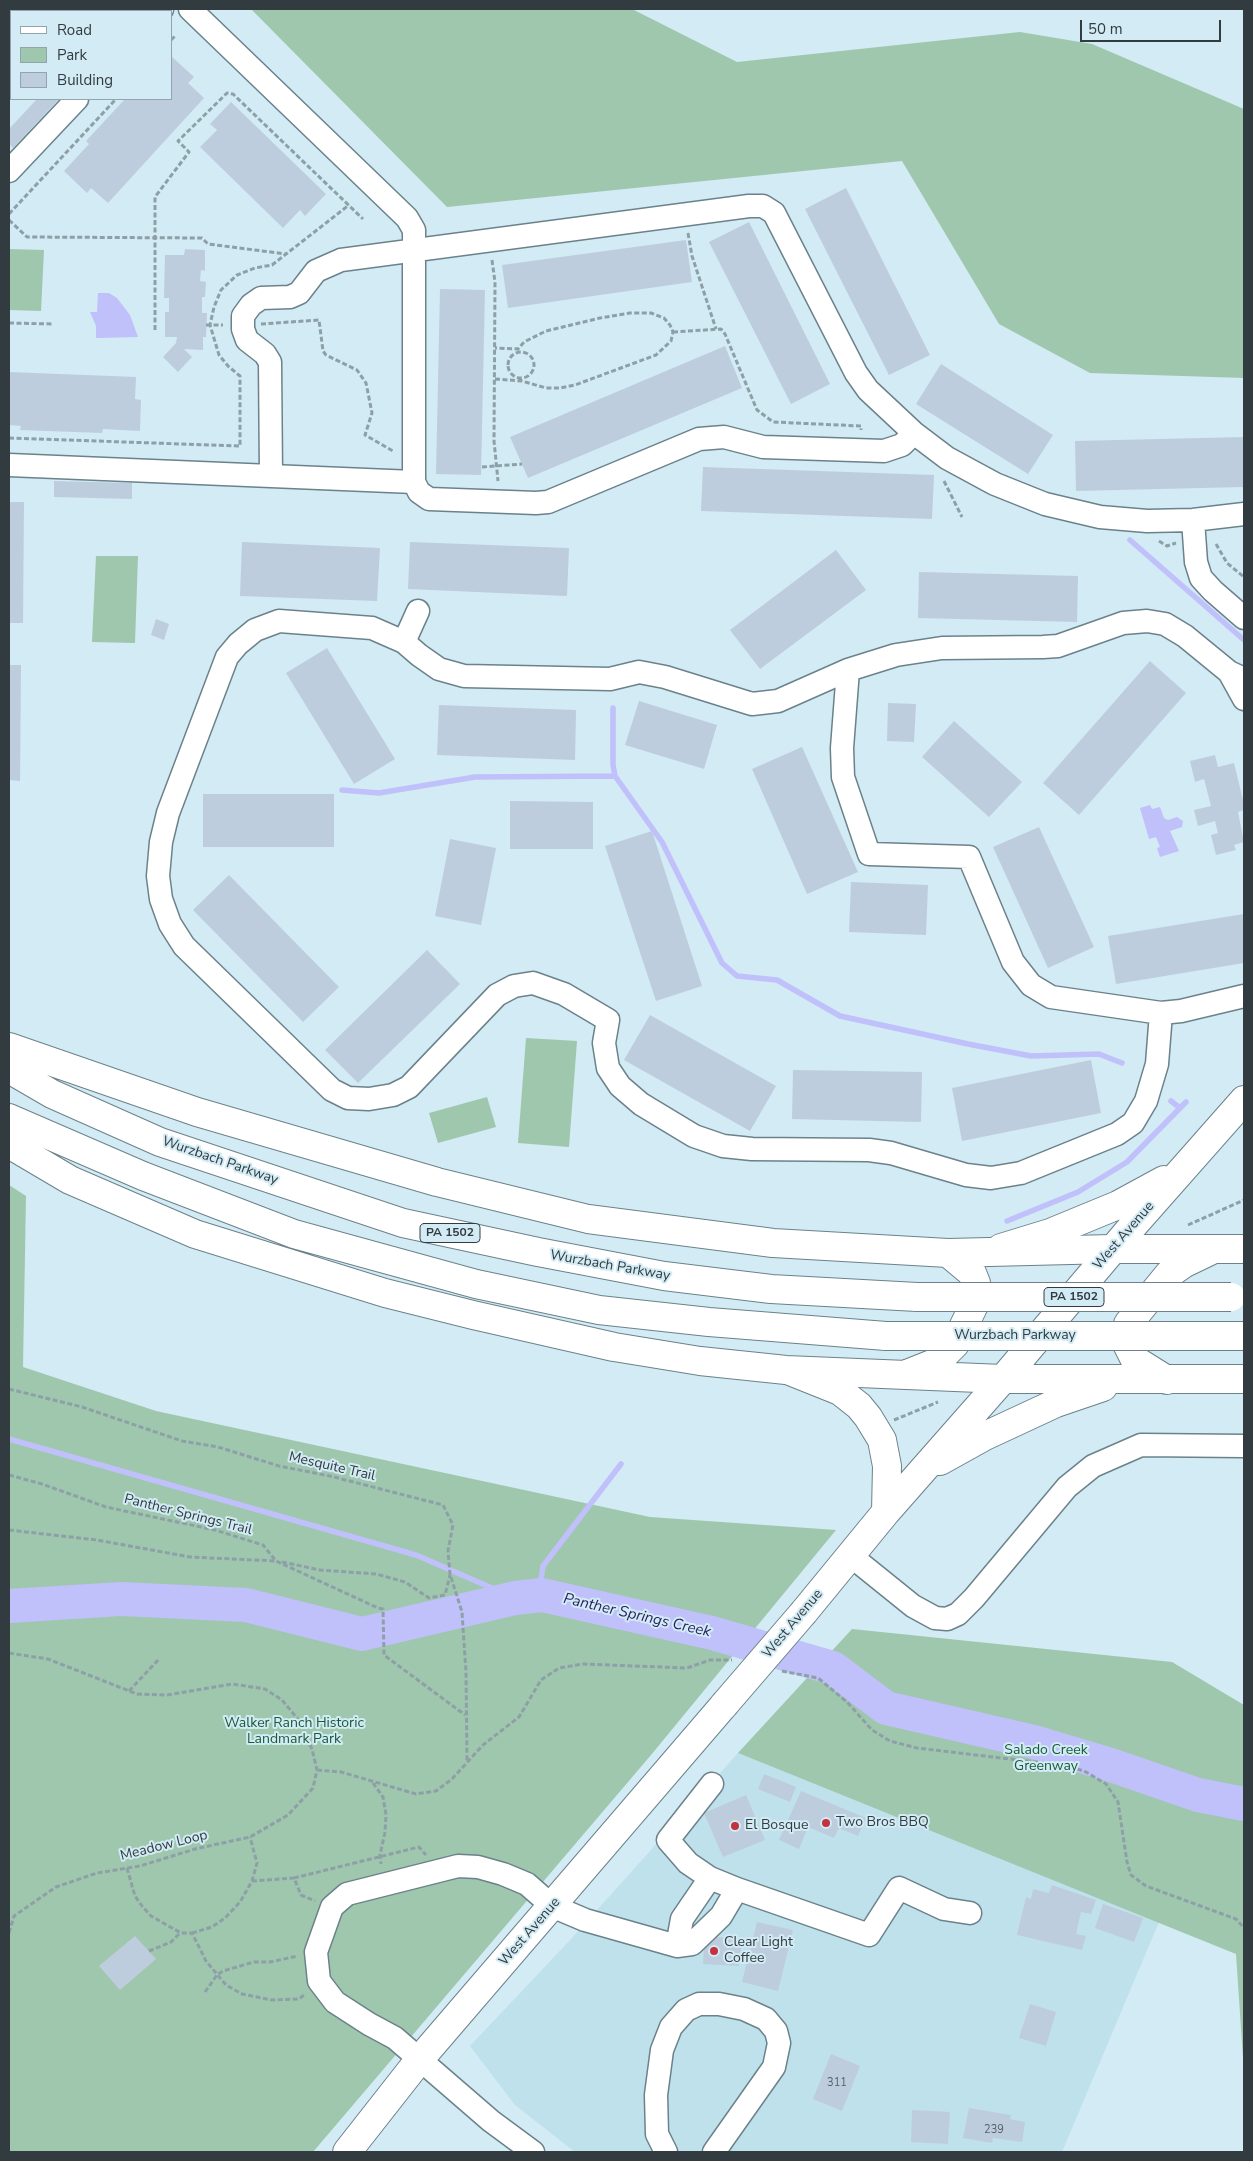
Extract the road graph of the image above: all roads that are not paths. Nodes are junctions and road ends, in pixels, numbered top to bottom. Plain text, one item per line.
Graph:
1 (190, 9) edge
2 (76, 100) edge
3 (9, 171) edge
4 (414, 250) junction
5 (914, 433) junction
6 (9, 465) edge
7 (271, 476) junction
8 (414, 482) junction
9 (1244, 514) edge
10 (1193, 520) junction
11 (418, 611) dead end
12 (1244, 618) edge
13 (404, 642) junction
14 (848, 670) junction
15 (1237, 675) edge
16 (1244, 699) edge
17 (1244, 996) edge
18 (1161, 1013) junction
19 (9, 1047) edge
20 (9, 1069) edge
21 (1244, 1100) edge
22 (9, 1118) edge
23 (9, 1144) edge
24 (1182, 1169) junction
25 (1112, 1249) junction
26 (1244, 1249) edge
27 (1210, 1250) junction
28 (948, 1253) junction
29 (984, 1253) junction
30 (1238, 1297) edge
31 (1244, 1336) edge
32 (786, 1370) junction
33 (901, 1376) junction
34 (1003, 1379) junction
35 (1244, 1379) edge
36 (1124, 1380) junction
37 (1167, 1380) junction
38 (1244, 1446) edge
39 (924, 1470) junction
40 (886, 1512) junction
41 (851, 1556) junction
42 (712, 1784) dead end
43 (710, 1878) junction
44 (737, 1890) junction
45 (552, 1906) junction
46 (970, 1913) dead end
47 (677, 1946) junction
48 (420, 2058) junction
49 (347, 2152) edge
50 (533, 2152) edge
51 (666, 2152) edge
52 (714, 2152) edge

1 - 4 street
2 - 3 street
4 - 5 street
4 - 7 street
4 - 8 street
5 - 8 street
5 - 10 street
6 - 7 street
7 - 8 street
9 - 10 street
10 - 12 street
11 - 13 street
13 - 14 street
13 - 18 street
14 - 15 street
14 - 18 street
15 - 16 street
17 - 18 street
19 - 28 main road
20 - 30 main road, Wurzbach Parkway / PA 1502, bridge
21 - 24 main road, West Avenue
22 - 31 main road, Wurzbach Parkway, bridge
23 - 32 main road
24 - 25 main road, West Avenue
24 - 29 main road
25 - 27 main road
25 - 29 main road
25 - 34 main road, West Avenue
26 - 27 main road
27 - 37 main road
28 - 29 main road
28 - 33 main road
32 - 33 main road
32 - 40 main road
33 - 34 main road
34 - 36 main road
34 - 39 main road, West Avenue
35 - 37 main road
36 - 37 main road
36 - 39 main road
38 - 41 street
39 - 40 main road, West Avenue
40 - 41 main road, West Avenue
41 - 45 main road, West Avenue, bridge
42 - 43 street
43 - 44 street
43 - 47 street
44 - 46 street
44 - 47 street
45 - 47 street
45 - 48 main road, West Avenue
45 - 48 street
48 - 49 main road, West Avenue
48 - 50 street
51 - 52 street

